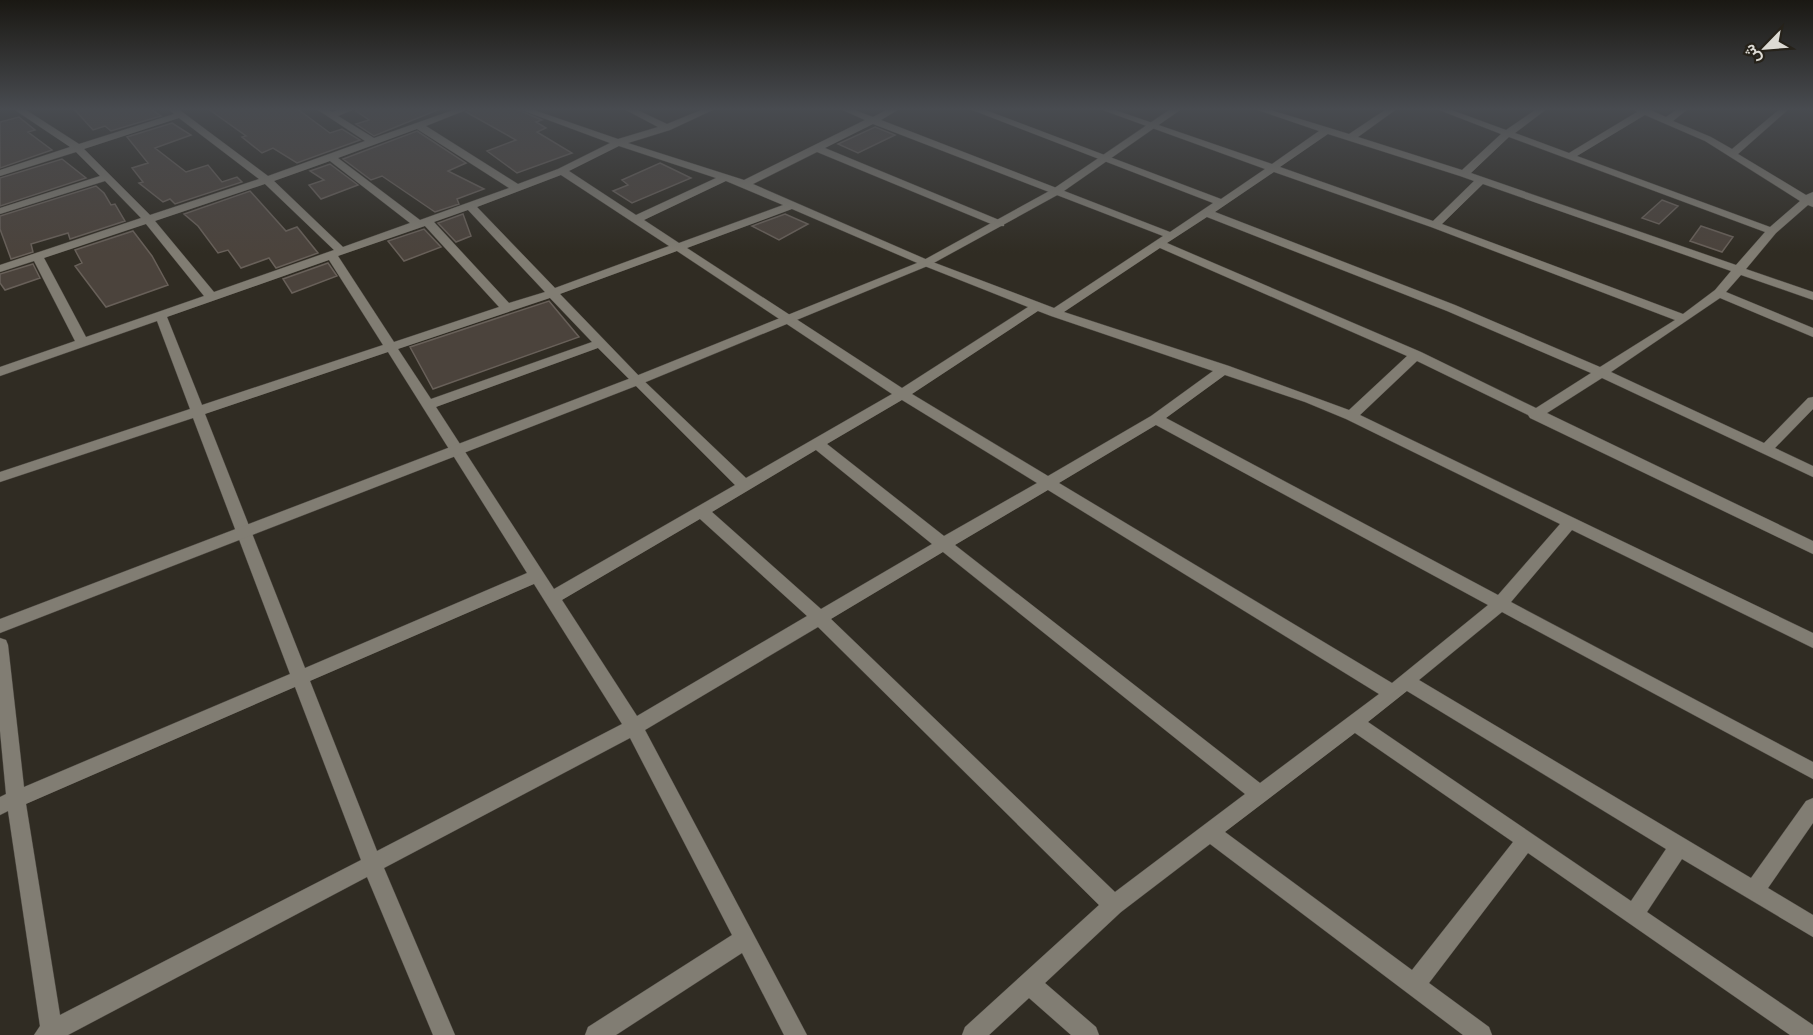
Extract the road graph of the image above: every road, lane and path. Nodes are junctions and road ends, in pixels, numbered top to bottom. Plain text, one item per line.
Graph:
1 (52, 156) edge
2 (86, 156) edge
3 (238, 156) edge
4 (467, 156) edge
5 (591, 156) edge
6 (664, 156) edge
7 (800, 156) edge
8 (837, 156) edge
9 (967, 156) edge
10 (1100, 156) edge
11 (1107, 156) edge
12 (1237, 156) edge
13 (1291, 156) edge
14 (1410, 156) edge
15 (1483, 156) edge
16 (1575, 156) edge
17 (1736, 156) edge
18 (331, 157) joint
19 (1104, 158) junction
20 (1273, 169) junction
21 (562, 171) junction
22 (0, 173) edge
23 (1464, 174) junction
24 (106, 177) junction
25 (727, 177) junction
26 (267, 180) junction
27 (1481, 180) junction
28 (745, 184) junction
29 (517, 188) junction
30 (1057, 191) junction
31 (1811, 200) edge
32 (1220, 202) junction
33 (795, 204) junction
34 (470, 206) junction
35 (0, 211) edge
36 (1205, 212) junction
37 (636, 219) junction
38 (149, 220) junction
39 (423, 223) junction
40 (1000, 224) junction
41 (1435, 225) junction
42 (1772, 231) junction
43 (1169, 235) junction
44 (1157, 243) junction
45 (681, 248) junction
46 (336, 252) junction
47 (38, 257) junction
48 (926, 263) junction
49 (0, 269) edge
50 (1736, 270) junction
51 (553, 293) junction
52 (1719, 293) junction
53 (211, 296) junction
54 (1813, 296) edge
55 (1040, 305) junction
56 (507, 308) junction
57 (1055, 313) junction
58 (160, 314) junction
59 (1684, 319) junction
60 (788, 320) junction
61 (1813, 333) edge
62 (82, 342) junction
63 (600, 343) junction
64 (392, 348) junction
65 (1416, 355) junction
66 (1224, 369) junction
67 (0, 372) edge
68 (1602, 373) junction
69 (636, 381) junction
70 (902, 394) junction
71 (1813, 400) edge
72 (429, 405) junction
73 (197, 411) junction
74 (1535, 415) junction
75 (1351, 416) junction
76 (1156, 419) junction
77 (817, 444) junction
78 (458, 450) junction
79 (1765, 450) junction
80 (1813, 472) edge
81 (0, 477) edge
82 (1047, 483) junction
83 (745, 486) junction
84 (701, 511) junction
85 (1570, 522) junction
86 (244, 531) junction
87 (946, 545) junction
88 (1813, 548) edge
89 (537, 576) junction
90 (552, 598) junction
91 (1499, 605) junction
92 (820, 618) junction
93 (0, 626) edge
94 (1813, 641) edge
95 (0, 645) edge
96 (301, 677) junction
97 (1400, 687) junction
98 (1355, 723) junction
99 (634, 727) junction
100 (1813, 771) edge
101 (1258, 792) junction
102 (8, 803) edge
103 (1813, 807) edge
104 (1210, 832) junction
105 (1526, 841) junction
106 (1679, 847) junction
107 (372, 864) junction
108 (1754, 891) junction
109 (1114, 905) junction
110 (1634, 915) junction
111 (1813, 927) edge
112 (746, 938) junction
113 (1028, 982) junction
114 (1414, 984) junction
115 (49, 1034) edge
116 (444, 1035) edge
117 (596, 1035) edge
118 (796, 1035) edge
119 (973, 1035) edge
120 (1088, 1035) edge
121 (1481, 1035) edge
122 (1809, 1035) edge

1 - 22 street
2 - 24 street
3 - 26 street
4 - 29 street
5 - 21 street
6 - 25 street
7 - 28 street
8 - 40 street
9 - 30 street
10 - 19 street
11 - 19 street
12 - 20 street
13 - 20 street
14 - 23 street
15 - 23 street
16 - 42 street
17 - 31 street
18 - 26 street
18 - 39 street
19 - 30 street
19 - 32 street
20 - 32 street
20 - 41 street
21 - 29 street
21 - 37 street
23 - 27 street
24 - 35 street
24 - 38 street
25 - 28 street
25 - 37 street
26 - 38 street
26 - 46 street
27 - 41 street
27 - 50 street
28 - 33 street
29 - 34 street
30 - 40 street
30 - 43 street
31 - 42 street
32 - 36 street
33 - 45 street
33 - 48 street
34 - 39 street
34 - 51 street
36 - 43 street
36 - 68 street
37 - 45 street
38 - 47 street
38 - 53 street
39 - 46 street
39 - 56 street
40 - 48 street
41 - 59 street
42 - 50 street
43 - 44 street
44 - 57 street
44 - 65 street
45 - 51 street
45 - 60 street
46 - 53 street
46 - 64 street
47 - 49 street
47 - 62 street
48 - 55 street
48 - 60 street
50 - 52 street
50 - 54 street
51 - 56 street
51 - 63 street
52 - 59 street
52 - 61 street
53 - 58 street
55 - 57 street
55 - 70 street
56 - 64 street
57 - 66 street
58 - 62 street
58 - 73 street
59 - 68 street
60 - 69 street
60 - 70 street
62 - 67 street
63 - 69 street
63 - 72 street
64 - 72 street
64 - 73 street
65 - 74 street
65 - 75 street
66 - 75 street
66 - 76 street
68 - 74 street
68 - 79 street
69 - 78 street
69 - 83 street
70 - 77 street
70 - 82 street
71 - 79 street
72 - 78 street
73 - 81 street
73 - 86 street
74 - 88 street
75 - 85 street
76 - 82 street
76 - 91 street
77 - 83 street
77 - 87 street
78 - 86 street
78 - 89 street
79 - 80 street
82 - 87 street
82 - 97 street
83 - 84 street
84 - 90 street
84 - 92 street
85 - 91 street
85 - 94 street
86 - 93 street
86 - 96 street
87 - 92 street
87 - 101 street
89 - 90 street
89 - 96 street
90 - 99 street
91 - 97 street
91 - 100 street
92 - 99 street
92 - 109 street
95 - 102 street
96 - 102 street
96 - 107 street
97 - 98 street
97 - 106 street
98 - 101 street
98 - 105 street
99 - 107 street
99 - 112 street
101 - 104 street
102 - 115 street
103 - 108 street
104 - 109 street
104 - 114 street
105 - 110 street
105 - 114 street
106 - 108 street
106 - 110 street
107 - 115 street
107 - 116 street
108 - 111 street
109 - 113 street
110 - 122 street
112 - 117 street
112 - 118 street
113 - 119 street
113 - 120 street
114 - 121 street

